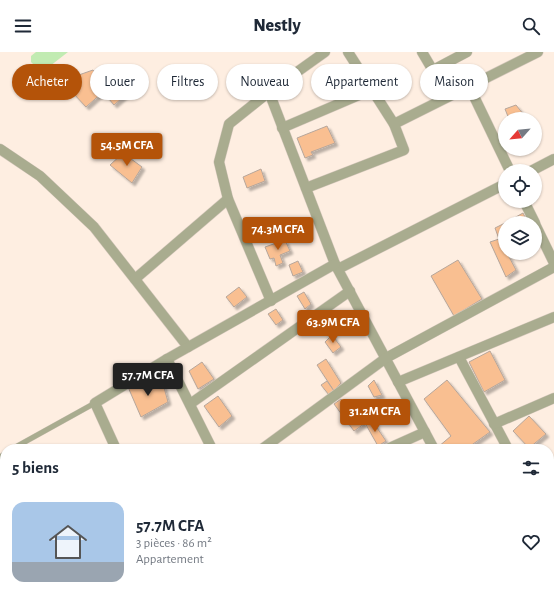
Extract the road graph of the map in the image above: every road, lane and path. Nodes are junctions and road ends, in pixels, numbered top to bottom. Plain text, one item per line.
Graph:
1 (324, 52) edge
2 (348, 52) edge
3 (422, 52) edge
4 (467, 52) edge
5 (538, 52) edge
6 (355, 64) edge
7 (429, 64) edge
8 (444, 64) edge
9 (303, 67) edge
10 (488, 77) edge
11 (259, 100) edge
12 (272, 100) edge
13 (348, 100) edge
14 (378, 100) edge
15 (440, 100) edge
16 (476, 100) edge
17 (394, 124) junction
18 (282, 128) junction
19 (0, 150) edge
20 (554, 159) edge
21 (507, 164) edge
22 (542, 165) edge
23 (498, 187) edge
24 (306, 188) junction
25 (228, 199) junction
26 (542, 238) edge
27 (554, 263) edge
28 (337, 267) junction
29 (554, 267) edge
30 (135, 279) junction
31 (350, 291) junction
32 (271, 300) junction
33 (554, 317) edge
34 (188, 347) junction
35 (459, 357) junction
36 (386, 358) junction
37 (167, 359) junction
38 (398, 382) junction
39 (554, 398) edge
40 (95, 403) junction
41 (190, 404) junction
42 (494, 424) junction
43 (425, 432) junction
44 (21, 444) edge
45 (114, 444) edge
46 (210, 444) edge
47 (269, 444) edge
48 (398, 444) edge
49 (431, 444) edge
50 (505, 444) edge

1 - 9 street
2 - 6 street
3 - 7 street
4 - 8 street
5 - 10 street
11 - 25 street
12 - 18 street
13 - 18 street
14 - 17 street
15 - 17 street
16 - 21 street
17 - 24 street
18 - 24 street
19 - 30 street
20 - 22 street
23 - 28 street
24 - 28 street
25 - 30 street
25 - 32 street
26 - 27 street
28 - 31 street
28 - 32 street
29 - 36 street
30 - 34 street
31 - 36 street
31 - 41 street
32 - 34 street
33 - 35 street
34 - 37 street
35 - 38 street
35 - 42 street
36 - 38 street
36 - 47 street
37 - 40 street
37 - 41 street
38 - 43 street
39 - 42 street
40 - 44 lane
40 - 45 street
41 - 46 street
42 - 50 street
43 - 48 street
43 - 49 street

